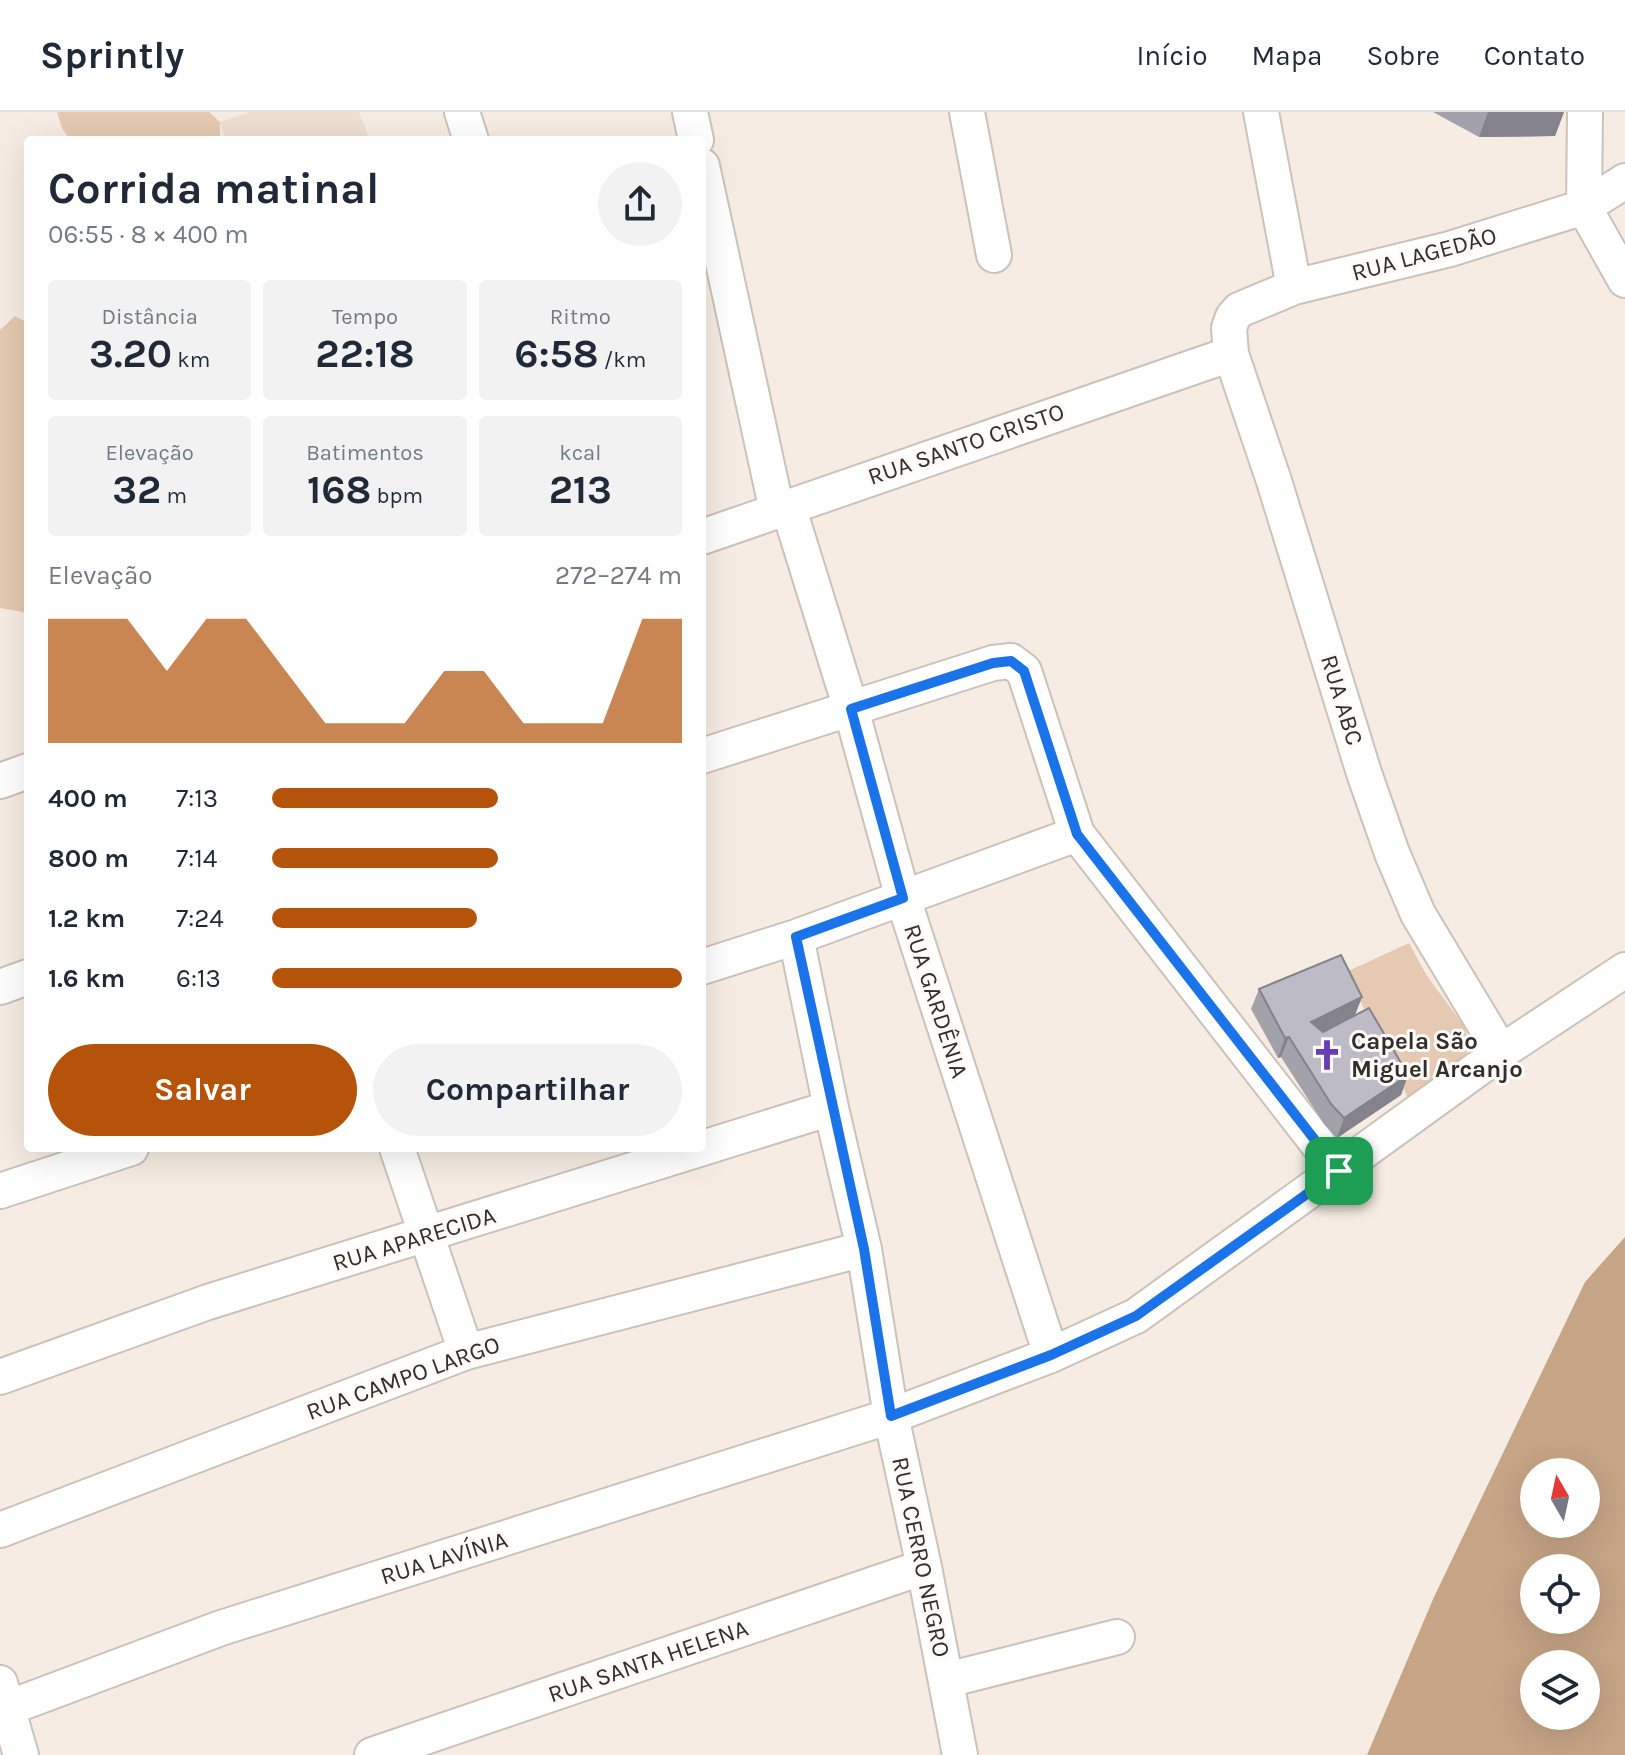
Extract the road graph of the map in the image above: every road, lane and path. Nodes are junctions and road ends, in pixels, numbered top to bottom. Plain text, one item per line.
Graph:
1 (462, 112) edge
2 (690, 112) edge
3 (967, 112) edge
4 (1261, 112) edge
5 (1585, 112) edge
6 (470, 136) edge
7 (695, 136) edge
8 (1625, 181) edge
9 (706, 183) edge
10 (1584, 207) junction
11 (994, 255) dead end
12 (1625, 280) edge
13 (1294, 287) junction
14 (1230, 341) junction
15 (783, 508) junction
16 (706, 536) edge
17 (851, 709) junction
18 (706, 755) edge
19 (24, 772) edge
20 (0, 781) edge
21 (1077, 834) junction
22 (903, 898) junction
23 (796, 937) junction
24 (706, 966) edge
25 (1625, 970) edge
26 (24, 978) edge
27 (0, 987) edge
28 (1501, 1052) junction
29 (831, 1108) junction
30 (706, 1147) edge
31 (119, 1152) edge
32 (398, 1152) edge
33 (691, 1152) edge
34 (1339, 1171) junction
35 (0, 1191) edge
36 (428, 1235) junction
37 (864, 1249) junction
38 (466, 1352) junction
39 (1051, 1355) junction
40 (0, 1377) edge
41 (891, 1416) junction
42 (0, 1530) edge
43 (924, 1567) junction
44 (1117, 1637) dead end
45 (947, 1680) junction
46 (2, 1701) edge
47 (952, 1753) edge
48 (21, 1755) edge
49 (372, 1755) edge

1 - 6 street
2 - 7 street
3 - 11 street
4 - 13 street
5 - 10 street
8 - 10 street, RUA LAGEDÃO
9 - 15 street, RUA GARDÊNIA
10 - 12 street
10 - 13 street, RUA LAGEDÃO
13 - 14 street, RUA LAGEDÃO
14 - 15 street, RUA SANTO CRISTO
14 - 28 street, RUA ABC
15 - 16 street, RUA SANTO CRISTO
15 - 17 street, RUA GARDÊNIA
17 - 18 street
17 - 21 street
17 - 22 street, RUA GARDÊNIA
19 - 20 street
21 - 22 street
21 - 34 street
22 - 23 street
22 - 39 street, RUA GARDÊNIA
23 - 24 street
23 - 29 street, RUA CERRO NEGRO
25 - 28 street, RUA LAVÍNIA
26 - 27 street
28 - 34 street, RUA LAVÍNIA
29 - 30 street, RUA APARECIDA
29 - 37 street, RUA CERRO NEGRO
31 - 35 street
32 - 36 street
33 - 36 street, RUA APARECIDA
34 - 39 street, RUA LAVÍNIA
36 - 38 street
36 - 40 street, RUA APARECIDA
37 - 38 street, RUA CAMPO LARGO
37 - 41 street, RUA CERRO NEGRO
38 - 42 street, RUA CAMPO LARGO
39 - 41 street, RUA LAVÍNIA
41 - 43 street, RUA CERRO NEGRO
41 - 46 street, RUA LAVÍNIA
43 - 45 street, RUA CERRO NEGRO
43 - 49 street, RUA SANTA HELENA
44 - 45 street
45 - 47 street, RUA CERRO NEGRO
46 - 48 street

